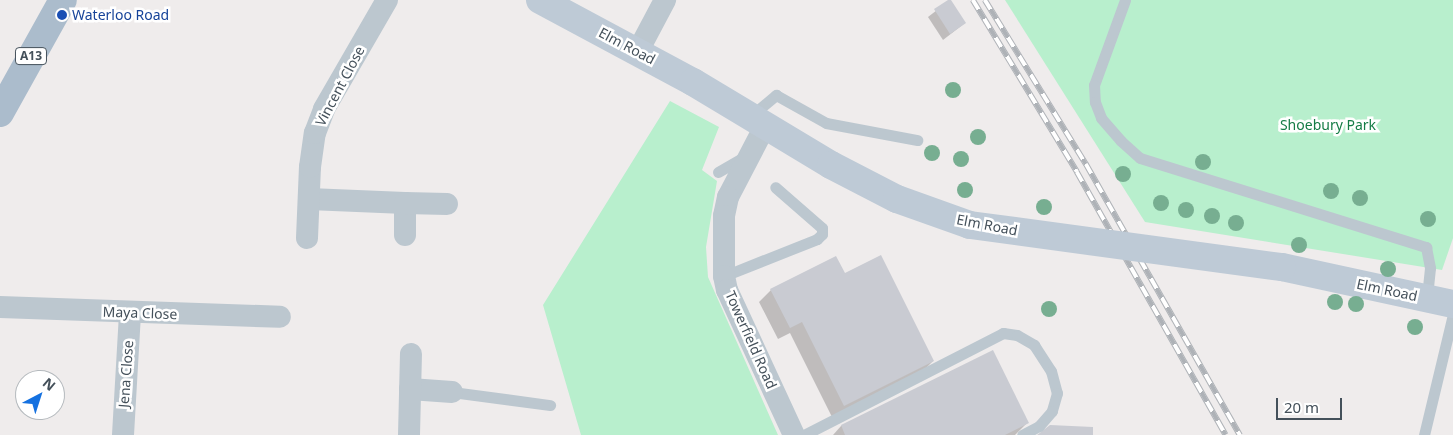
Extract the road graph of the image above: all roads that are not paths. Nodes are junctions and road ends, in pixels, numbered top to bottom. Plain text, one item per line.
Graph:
1 (63, 0) edge
2 (387, 0) edge
3 (540, 0) edge
4 (665, 0) edge
5 (1126, 0) edge
6 (638, 51) junction
7 (2, 105) edge
8 (758, 122) junction
9 (917, 140) dead end
10 (748, 155) junction
11 (718, 172) dead end
12 (775, 188) dead end
13 (309, 199) junction
14 (405, 203) junction
15 (447, 204) dead end
16 (405, 235) dead end
17 (307, 238) dead end
18 (724, 276) junction
19 (1440, 302) edge
20 (0, 307) edge
21 (130, 313) junction
22 (1453, 314) edge
23 (280, 317) dead end
24 (411, 354) dead end
25 (410, 389) junction
26 (452, 392) joint
27 (550, 405) dead end
28 (826, 430) edge
29 (123, 435) edge
30 (409, 435) edge
31 (794, 435) edge
32 (804, 435) edge
33 (1022, 435) edge
34 (1424, 435) edge

1 - 7 main road, A13
2 - 13 street, Vincent Close
3 - 6 street, Elm Road
4 - 6 street
5 - 19 lane
6 - 8 street, Elm Road
8 - 9 lane
8 - 10 street, Towerfield Road
8 - 19 street, Elm Road, bridge
10 - 11 lane
10 - 18 street, Towerfield Road
12 - 18 lane
13 - 14 street
13 - 17 street, Vincent Close
14 - 15 street
14 - 16 street
18 - 31 street, Towerfield Road
20 - 21 street, Maya Close
21 - 23 street, Maya Close
21 - 29 street, Jena Close
22 - 34 lane
24 - 25 street
25 - 26 street
25 - 30 street
26 - 27 lane
28 - 32 lane
28 - 33 lane

